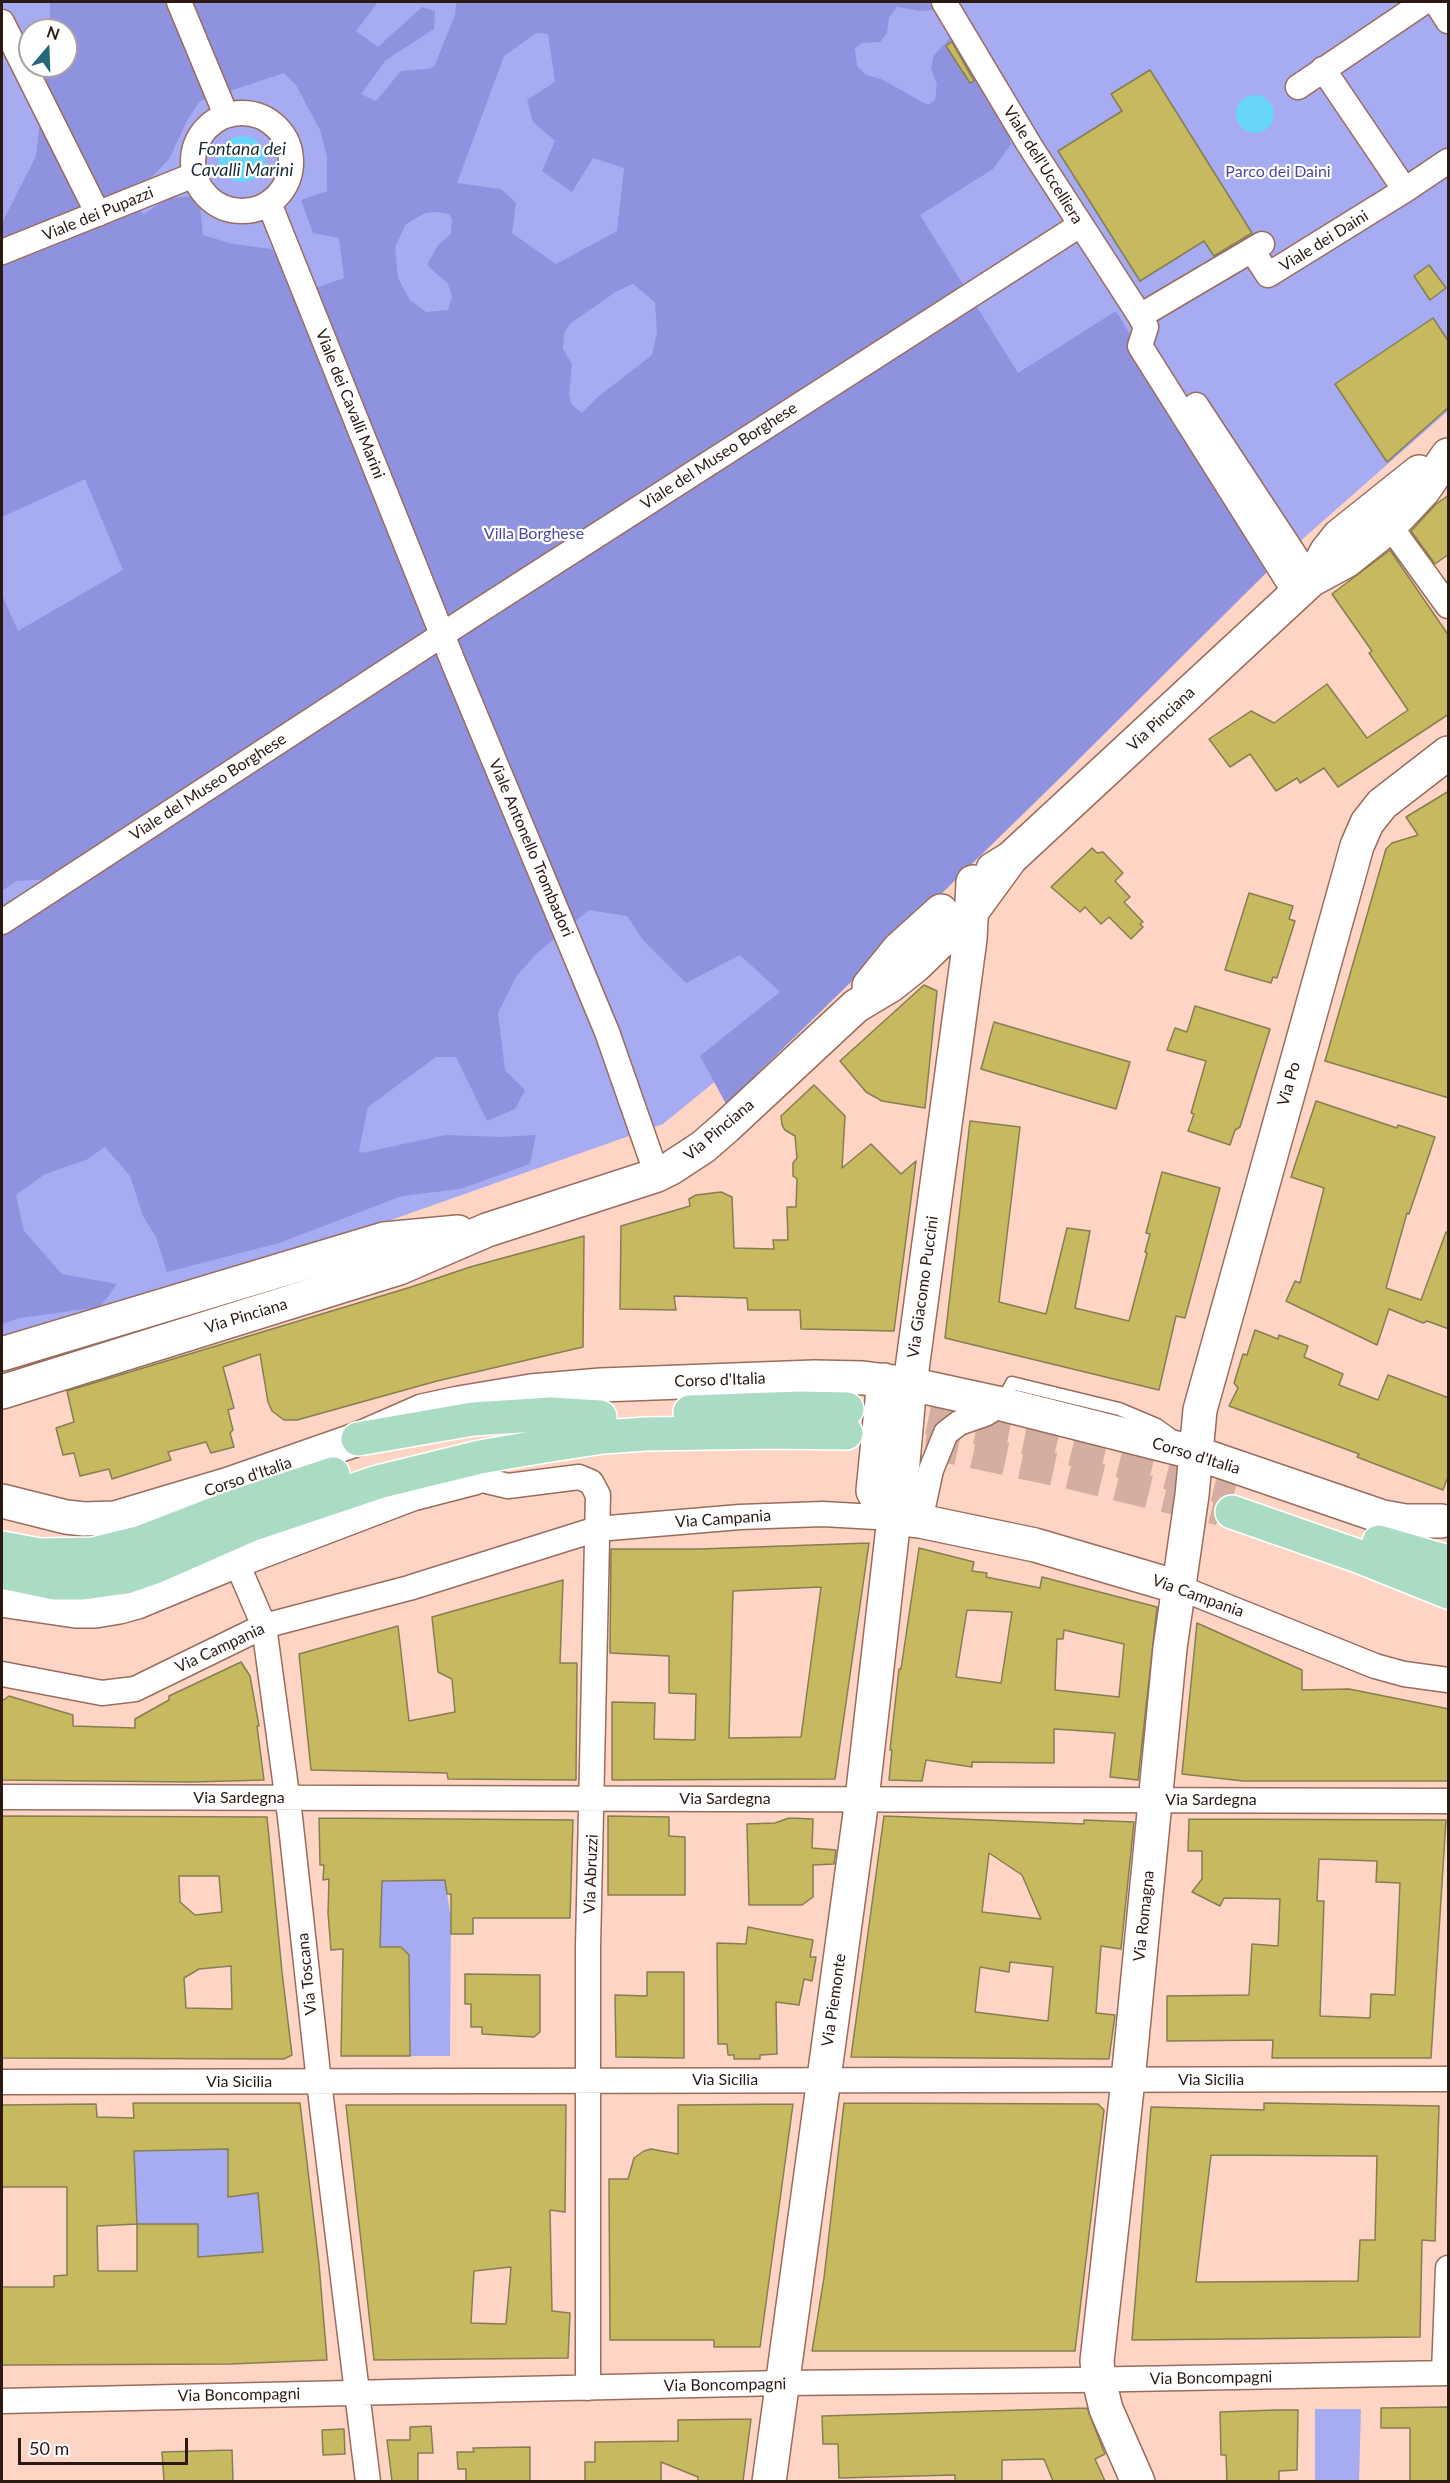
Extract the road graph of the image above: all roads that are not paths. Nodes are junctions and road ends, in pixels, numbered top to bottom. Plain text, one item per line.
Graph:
1 (179, 2) edge
2 (944, 2) edge
3 (1424, 2) edge
4 (1436, 2) edge
5 (1449, 21) edge
6 (2, 22) edge
7 (1323, 69) junction
8 (1298, 87) dead end
9 (226, 115) junction
10 (1449, 161) edge
11 (194, 176) junction
12 (1405, 190) junction
13 (269, 203) junction
14 (98, 214) junction
15 (1080, 225) junction
16 (2, 252) edge
17 (1143, 322) junction
18 (1437, 462) edge
19 (1390, 526) junction
20 (1303, 587) junction
21 (1449, 606) edge
22 (442, 634) junction
23 (1449, 753) edge
24 (973, 896) junction
25 (2, 922) edge
26 (657, 1175) junction
27 (487, 1230) junction
28 (2, 1354) edge
29 (897, 1382) junction
30 (2, 1392) edge
31 (1002, 1404) junction
32 (600, 1417) junction
33 (690, 1434) junction
34 (358, 1439) junction
35 (1197, 1442) junction
36 (474, 1478) junction
37 (412, 1494) junction
38 (2, 1501) edge
39 (288, 1514) junction
40 (1445, 1519) edge
41 (907, 1520) junction
42 (2, 1525) edge
43 (597, 1529) junction
44 (1379, 1542) junction
45 (123, 1546) junction
46 (2, 1548) edge
47 (236, 1561) junction
48 (1449, 1562) edge
49 (1449, 1569) edge
50 (2, 1572) edge
51 (1178, 1587) junction
52 (1449, 1592) edge
53 (2, 1600) edge
54 (264, 1626) junction
55 (2, 1674) edge
56 (1449, 1680) edge
57 (2, 1797) edge
58 (287, 1798) junction
59 (593, 1799) junction
60 (862, 1799) junction
61 (1155, 1800) junction
62 (1449, 1801) edge
63 (1449, 2079) edge
64 (823, 2080) junction
65 (1128, 2080) junction
66 (588, 2081) junction
67 (2, 2082) edge
68 (319, 2082) junction
69 (1449, 2268) edge
70 (1446, 2373) edge
71 (1099, 2380) junction
72 (782, 2383) junction
73 (588, 2388) junction
74 (356, 2393) junction
75 (2, 2401) edge
76 (368, 2481) edge
77 (769, 2481) edge
78 (1138, 2481) edge

1 - 9 street
2 - 15 street, Viale dell'Uccelliera
3 - 7 street
4 - 5 street
6 - 14 street
7 - 8 street
7 - 12 street
9 - 11 street
9 - 13 street
10 - 12 street, Viale dei Daini
11 - 13 street
11 - 14 street, Viale dei Pupazzi
12 - 17 street, Viale dei Daini
13 - 22 street, Viale dei Cavalli Marini
14 - 16 street, Viale dei Pupazzi
15 - 17 street, Viale dell'Uccelliera
15 - 22 street, Viale del Museo Borghese
17 - 20 street, Viale dell'Uccelliera
18 - 19 street, Via Pinciana
18 - 20 street, Via Pinciana
19 - 20 street, Via Pinciana
19 - 21 street
20 - 24 street, Via Pinciana
22 - 25 street, Viale del Museo Borghese
22 - 26 street, Viale Antonello Trombadori
23 - 35 street, Via Po
24 - 26 street, Via Pinciana
24 - 29 street, Via Giacomo Puccini
26 - 27 street, Via Pinciana
27 - 28 street, Via Pinciana
27 - 30 street, Via Pinciana
29 - 31 street, Corso d'Italia
29 - 34 street, Corso d'Italia
29 - 41 street, Via Giacomo Puccini
31 - 35 street, Corso d'Italia
31 - 41 street
32 - 33 main road, Corso d'Italia
32 - 34 main road
32 - 45 main road, Corso d'Italia
33 - 36 main road
33 - 39 main road, Corso d'Italia
34 - 38 street, Corso d'Italia
35 - 40 street, Corso d'Italia
35 - 51 street, Via Romagna
36 - 37 street
36 - 43 street, Via Abruzzi
37 - 39 main road
37 - 47 street
39 - 50 main road, Corso d'Italia
41 - 43 street, Via Campania
41 - 51 street, Via Campania
41 - 60 street, Via Piemonte
42 - 45 main road
43 - 54 street, Via Campania
43 - 59 street, Via Abruzzi
44 - 48 main road
44 - 49 main road, Corso d'Italia
44 - 52 main road, Corso d'Italia
45 - 46 main road, Corso d'Italia
47 - 53 street
47 - 54 street, Via Toscana
51 - 56 street, Via Campania
51 - 61 street, Via Romagna
54 - 55 street, Via Campania
54 - 58 street, Via Toscana
57 - 58 street, Via Sardegna
58 - 59 street, Via Sardegna
58 - 68 street, Via Toscana
59 - 60 street, Via Sardegna
59 - 66 street, Via Abruzzi
60 - 61 street, Via Sardegna
60 - 64 street, Via Piemonte
61 - 62 street, Via Sardegna
61 - 65 street, Via Romagna
63 - 65 street, Via Sicilia
64 - 65 street, Via Sicilia
64 - 66 street, Via Sicilia
64 - 72 street, Via Piemonte
65 - 71 street, Via Romagna
66 - 68 street, Via Sicilia
66 - 73 street, Via Abruzzi
67 - 68 street, Via Sicilia
68 - 74 street, Via Toscana
69 - 70 street
70 - 71 street, Via Boncompagni
71 - 72 street, Via Boncompagni
71 - 78 street, Via Romagna
72 - 73 street, Via Boncompagni
72 - 77 street, Via Piemonte
73 - 74 street, Via Boncompagni
74 - 75 street, Via Boncompagni
74 - 76 street, Via Toscana

